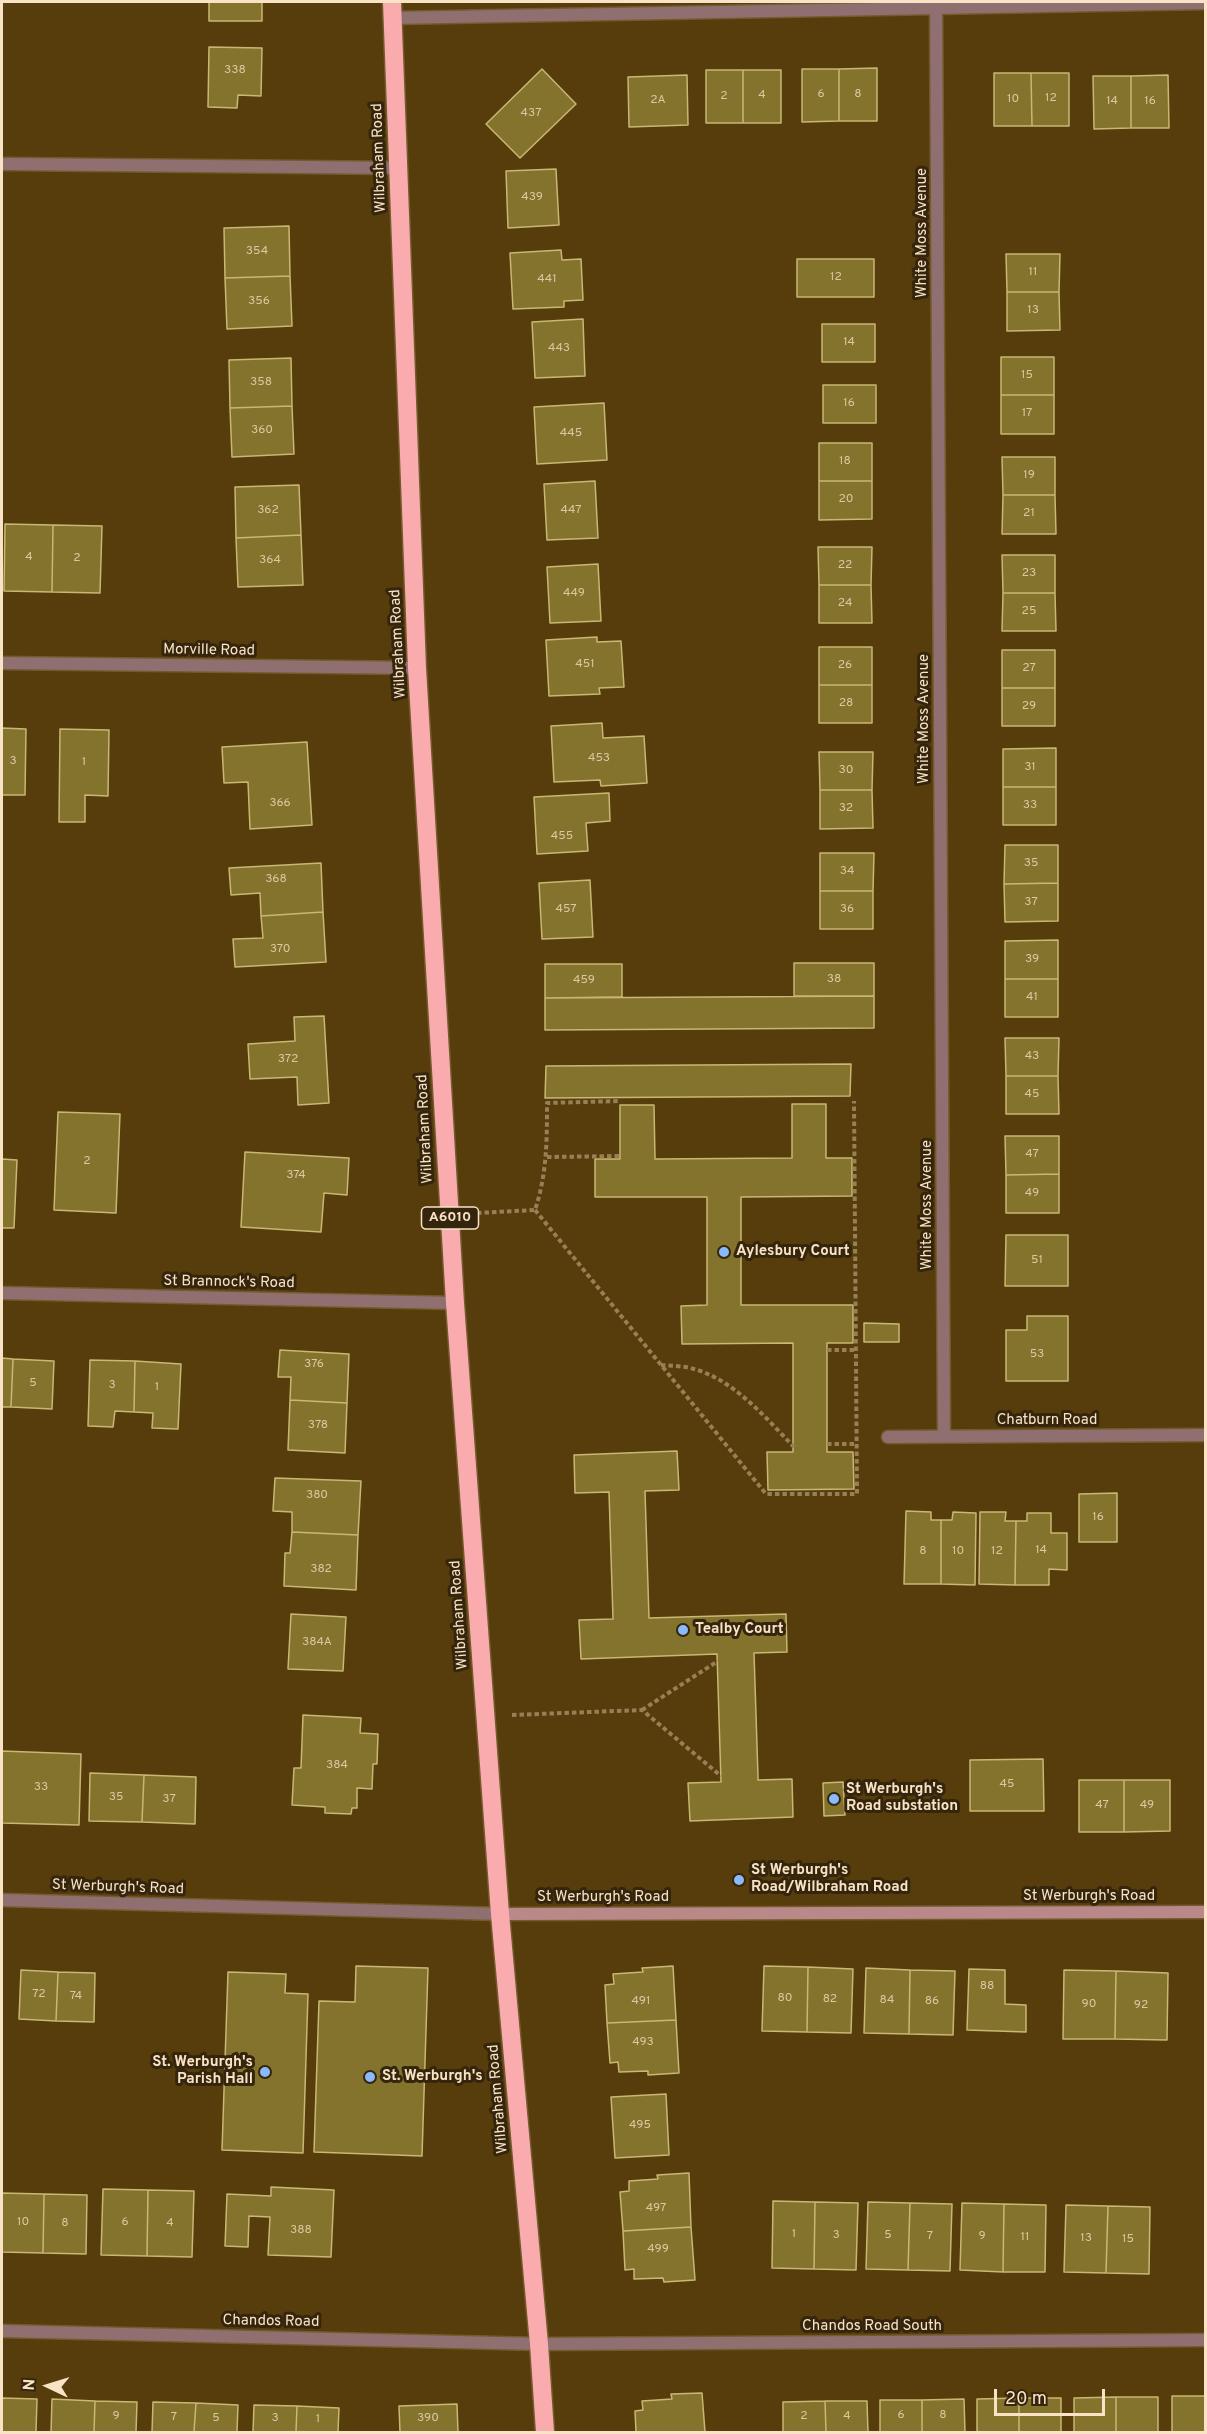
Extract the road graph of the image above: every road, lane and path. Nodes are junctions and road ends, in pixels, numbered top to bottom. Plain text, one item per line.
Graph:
1 (1206, 3) edge
2 (936, 5) edge
3 (393, 10) edge
4 (5, 164) edge
5 (398, 168) junction
6 (2, 663) edge
7 (417, 668) junction
8 (620, 1101) dead end
9 (854, 1101) dead end
10 (620, 1156) dead end
11 (548, 1157) junction
12 (535, 1210) junction
13 (449, 1214) junction
14 (2, 1293) edge
15 (455, 1303) junction
16 (827, 1350) dead end
17 (856, 1350) junction
18 (661, 1365) junction
19 (1206, 1435) edge
20 (944, 1436) junction
21 (888, 1437) dead end
22 (827, 1444) dead end
23 (856, 1444) junction
24 (794, 1447) dead end
25 (718, 1661) dead end
26 (642, 1710) junction
27 (485, 1716) junction
28 (721, 1776) dead end
29 (2, 1900) edge
30 (1206, 1912) edge
31 (500, 1914) junction
32 (2, 2331) edge
33 (1206, 2340) edge
34 (539, 2344) junction
35 (545, 2433) edge

1 - 2 street
2 - 3 street
2 - 20 street, White Moss Avenue
3 - 5 highway, Wilbraham Road / A6010
4 - 5 street
5 - 7 highway, Wilbraham Road / A6010
6 - 7 street, Morville Road
7 - 13 highway, Wilbraham Road / A6010
8 - 11 path
9 - 17 path
10 - 11 path
11 - 12 path
12 - 13 path
12 - 18 path
13 - 15 highway, Wilbraham Road / A6010
14 - 15 street, St Brannock's Road
15 - 27 highway, Wilbraham Road / A6010
16 - 17 path
17 - 23 path
18 - 23 path
18 - 24 path
19 - 20 street, Chatburn Road
20 - 21 street, Chatburn Road
22 - 23 path
25 - 26 path
26 - 27 path
26 - 28 path
27 - 31 highway, Wilbraham Road / A6010
29 - 31 street, St Werburgh's Road
30 - 31 street, St Werburgh's Road
31 - 34 highway, Wilbraham Road / A6010
32 - 34 street, Chandos Road
33 - 34 street, Chandos Road South
34 - 35 highway, Wilbraham Road / A6010

